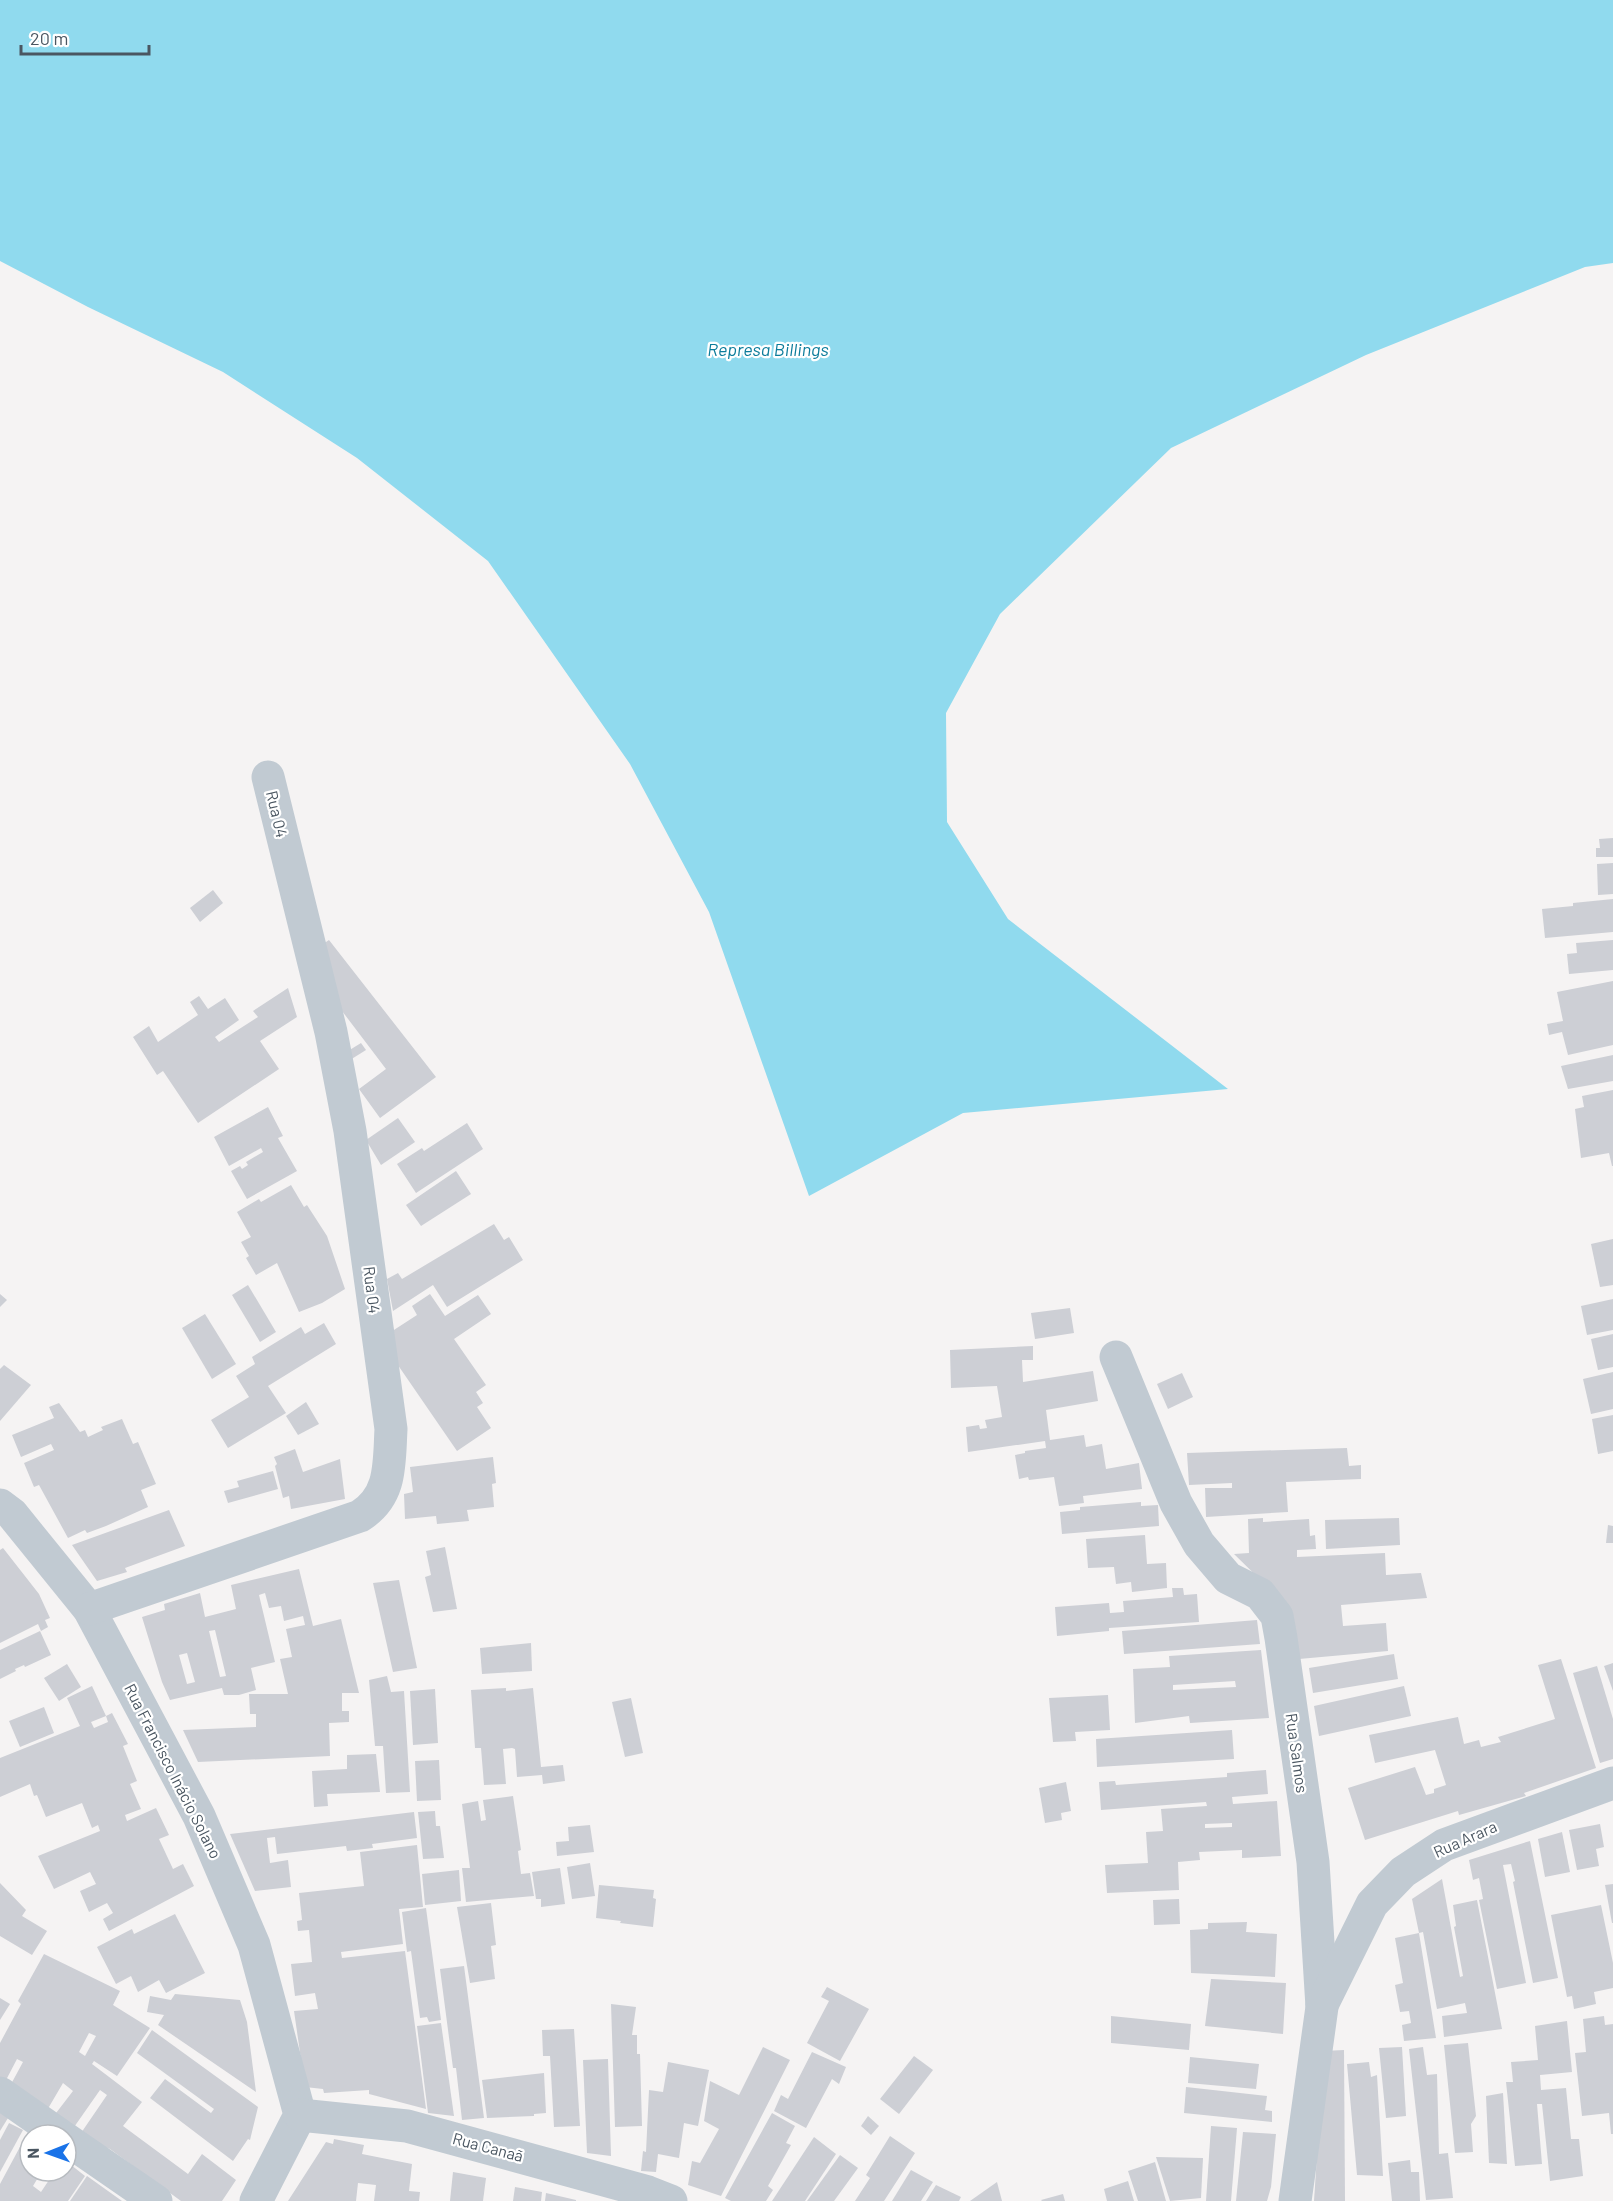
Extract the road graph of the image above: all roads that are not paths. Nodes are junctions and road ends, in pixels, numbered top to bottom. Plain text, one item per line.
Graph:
1 (268, 777) dead end
2 (1116, 1357) dead end
3 (0, 1505) edge
4 (90, 1609) junction
5 (1613, 1783) edge
6 (1322, 2007) junction
7 (0, 2093) edge
8 (300, 2115) junction
9 (43, 2123) edge
10 (78, 2147) edge
11 (156, 2201) edge
12 (256, 2201) edge
13 (671, 2201) edge
14 (1294, 2201) edge

1 - 4 street, Rua 04
2 - 6 street, Rua Salmos
3 - 4 street, Rua Francisco Inácio Solano
4 - 8 street, Rua Francisco Inácio Solano
5 - 6 street, Rua Arara
6 - 14 street, Rua Salmos
7 - 9 street
8 - 12 street
8 - 13 street, Rua Canaã
10 - 11 street

